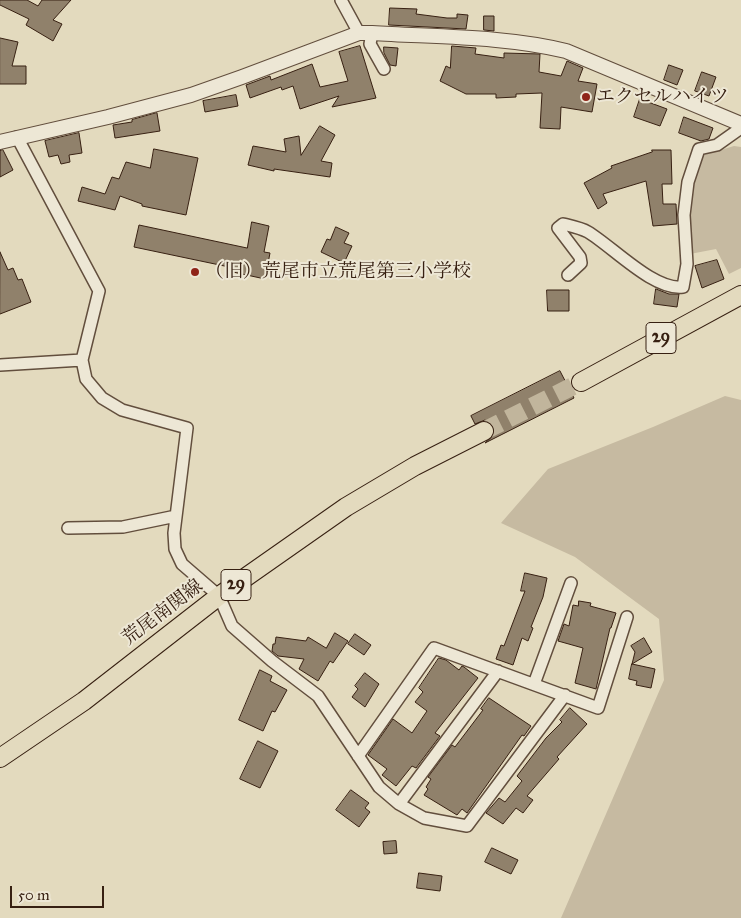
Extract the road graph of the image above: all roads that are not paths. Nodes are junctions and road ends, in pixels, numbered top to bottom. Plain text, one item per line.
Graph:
1 (341, 0) edge
2 (365, 33) junction
3 (384, 69) dead end
4 (741, 126) edge
5 (17, 137) junction
6 (0, 142) edge
7 (568, 275) dead end
8 (741, 295) edge
9 (82, 360) junction
10 (0, 365) edge
11 (582, 382) tunnel mouth
12 (484, 431) tunnel mouth
13 (176, 516) junction
14 (68, 528) dead end
15 (571, 582) dead end
16 (220, 596) junction
17 (627, 617) dead end
18 (498, 671) junction
19 (534, 684) junction
20 (565, 695) junction
21 (358, 756) junction
22 (0, 758) edge
23 (399, 804) junction

1 - 2 street
2 - 3 street
2 - 4 street
2 - 5 street
4 - 7 street
5 - 6 street
5 - 9 street
8 - 11 main road, 29
9 - 10 street
9 - 13 street
12 - 16 main road, 荒尾南関線 / 29
13 - 14 street
13 - 16 street
15 - 19 street
16 - 21 street
16 - 22 main road, 荒尾南関線 / 29
17 - 20 street
18 - 19 street
18 - 21 street
18 - 23 street
19 - 20 street
20 - 23 street
21 - 23 street

